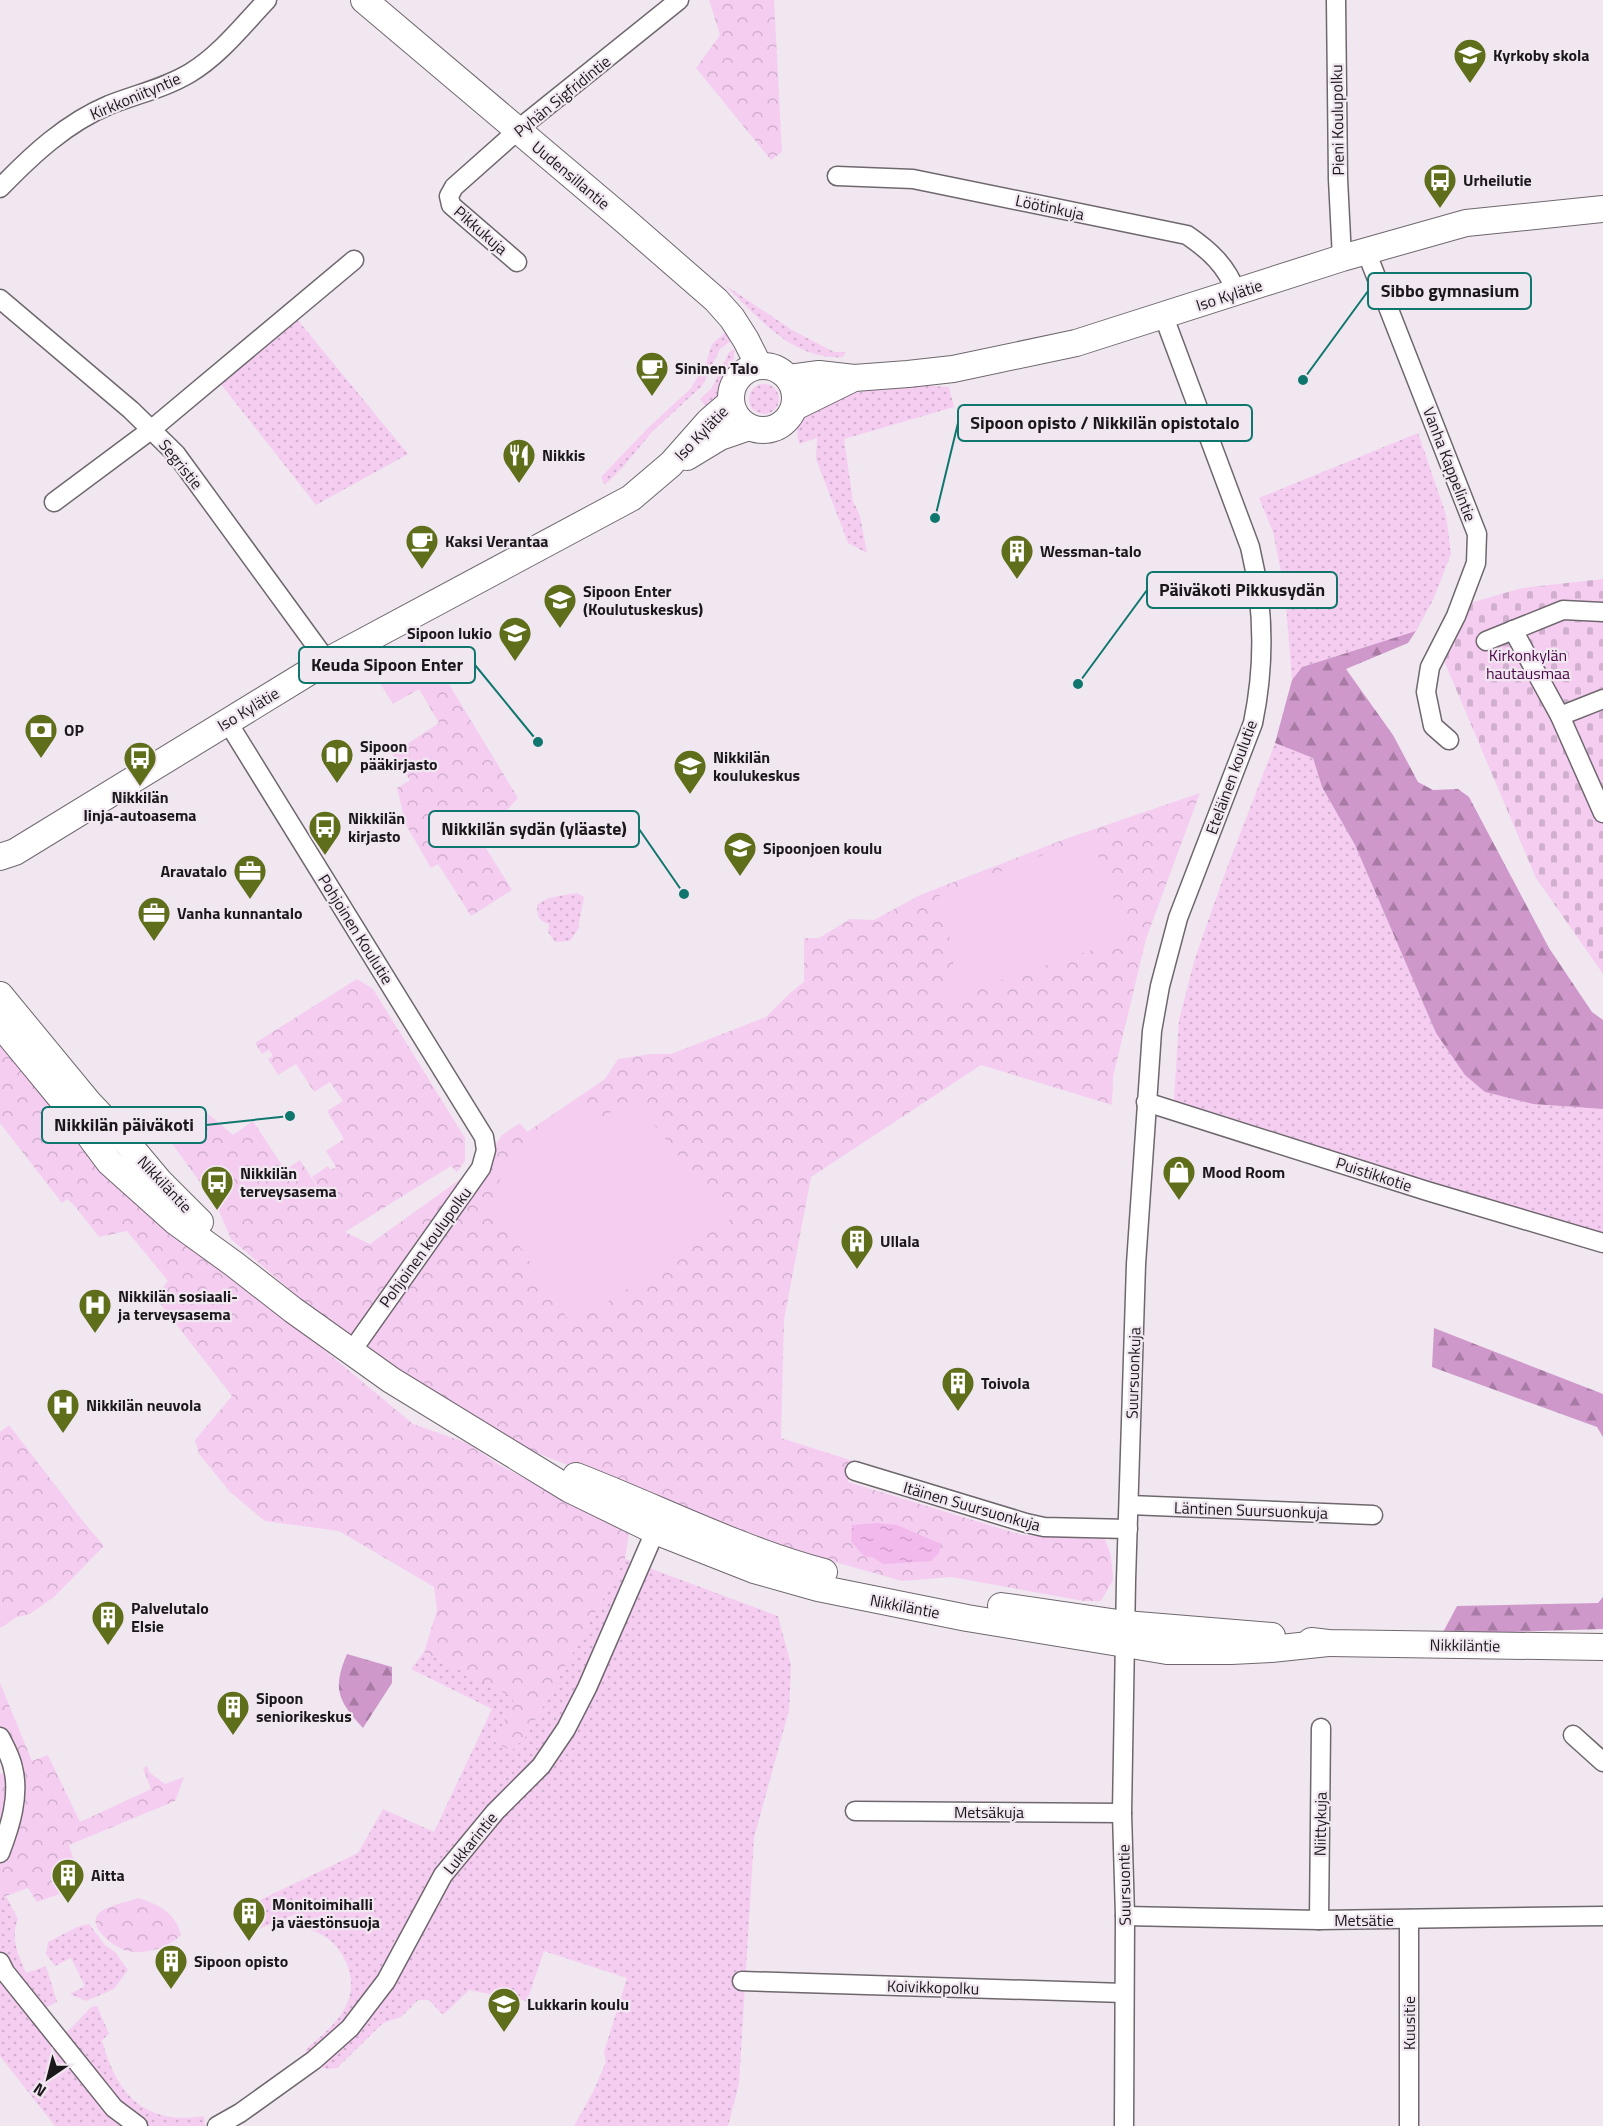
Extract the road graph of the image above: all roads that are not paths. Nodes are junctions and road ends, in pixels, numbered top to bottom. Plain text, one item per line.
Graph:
1 (267, 0) edge
2 (364, 0) edge
3 (680, 0) edge
4 (1336, 0) edge
5 (519, 130) junction
6 (837, 176) dead end
7 (0, 188) edge
8 (449, 196) joint
9 (1603, 209) edge
10 (1341, 249) junction
11 (1366, 251) junction
12 (354, 260) dead end
13 (517, 262) dead end
14 (1236, 292) junction
15 (0, 299) edge
16 (1164, 317) junction
17 (759, 366) junction
18 (789, 378) junction
19 (854, 378) junction
20 (731, 402) junction
21 (795, 407) junction
22 (748, 427) junction
23 (152, 429) junction
24 (670, 464) junction
25 (54, 502) dead end
26 (1603, 612) edge
27 (1513, 630) junction
28 (1486, 641) dead end
29 (327, 661) junction
30 (1603, 699) edge
31 (1560, 716) junction
32 (227, 721) junction
33 (1449, 740) dead end
34 (1603, 813) edge
35 (5, 859) edge
36 (0, 995) edge
37 (0, 1024) edge
38 (1146, 1102) junction
39 (484, 1137) joint
40 (1603, 1244) edge
41 (234, 1264) junction
42 (351, 1352) junction
43 (855, 1471) dead end
44 (1129, 1504) junction
45 (1374, 1515) dead end
46 (659, 1522) junction
47 (1128, 1529) junction
48 (1125, 1634) junction
49 (1603, 1647) edge
50 (1322, 1728) dead end
51 (1573, 1735) dead end
52 (0, 1737) edge
53 (1603, 1762) edge
54 (855, 1811) dead end
55 (1122, 1813) junction
56 (0, 1853) edge
57 (1125, 1916) junction
58 (1603, 1916) edge
59 (1409, 1919) junction
60 (1319, 1920) junction
61 (0, 1962) edge
62 (742, 1981) dead end
63 (1124, 1993) junction
64 (138, 2126) edge
65 (217, 2126) edge
66 (1124, 2126) edge
67 (1408, 2126) edge

1 - 7 street, Kirkkoniityntie
2 - 5 street, Uudensillantie
3 - 5 street, Pyhän Sigfridintie
4 - 10 street, Pieni Koulupolku
5 - 8 street, Pyhän Sigfridintie
5 - 17 street, Uudensillantie
6 - 14 street, Löötinkuja
8 - 13 street, Pikkukuja
9 - 11 street, Iso Kylätie
10 - 11 street, Iso Kylätie
10 - 14 street, Iso Kylätie
11 - 33 street, Vanha Kappelintie
12 - 23 street
14 - 16 street, Iso Kylätie
15 - 23 street, Segristie
16 - 19 street, Iso Kylätie
16 - 38 street, Eteläinen koulutie
17 - 18 street
17 - 20 street
18 - 19 street, Iso Kylätie
18 - 21 street
19 - 21 street, Iso Kylätie
20 - 22 street
20 - 24 street, Iso Kylätie
21 - 22 street
22 - 24 street, Iso Kylätie
23 - 25 street
23 - 29 street, Segristie
24 - 29 street, Iso Kylätie
26 - 27 street
27 - 28 street
27 - 31 street
29 - 32 street, Iso Kylätie
30 - 31 street
31 - 34 street
32 - 35 street, Iso Kylätie
32 - 39 street, Pohjoinen Koulutie
36 - 41 street, Nikkiläntie
37 - 41 street, Nikkiläntie
38 - 40 street, Puistikkotie
38 - 44 street, Suursuonkuja
39 - 42 street, Pohjoinen koulupolku
41 - 42 street, Nikkiläntie
42 - 46 street, Nikkiläntie
43 - 47 street, Itäinen Suursuonkuja
44 - 45 street, Läntinen Suursuonkuja
44 - 47 street, Suursuonkuja
46 - 48 street, Nikkiläntie
46 - 65 street, Lukkarintie
47 - 48 street, Suursuonkuja
48 - 49 street, Nikkiläntie
48 - 55 street, Suursuontie
50 - 60 street, Niittykuja
51 - 53 street
52 - 56 street
54 - 55 street, Metsäkuja
55 - 57 street, Suursuontie
57 - 60 street, Metsätie
57 - 63 street, Suursuontie
58 - 59 street, Metsätie
59 - 60 street, Metsätie
59 - 67 street, Kuusitie
61 - 64 street
62 - 63 street, Koivikkopolku
63 - 66 street, Suursuontie

